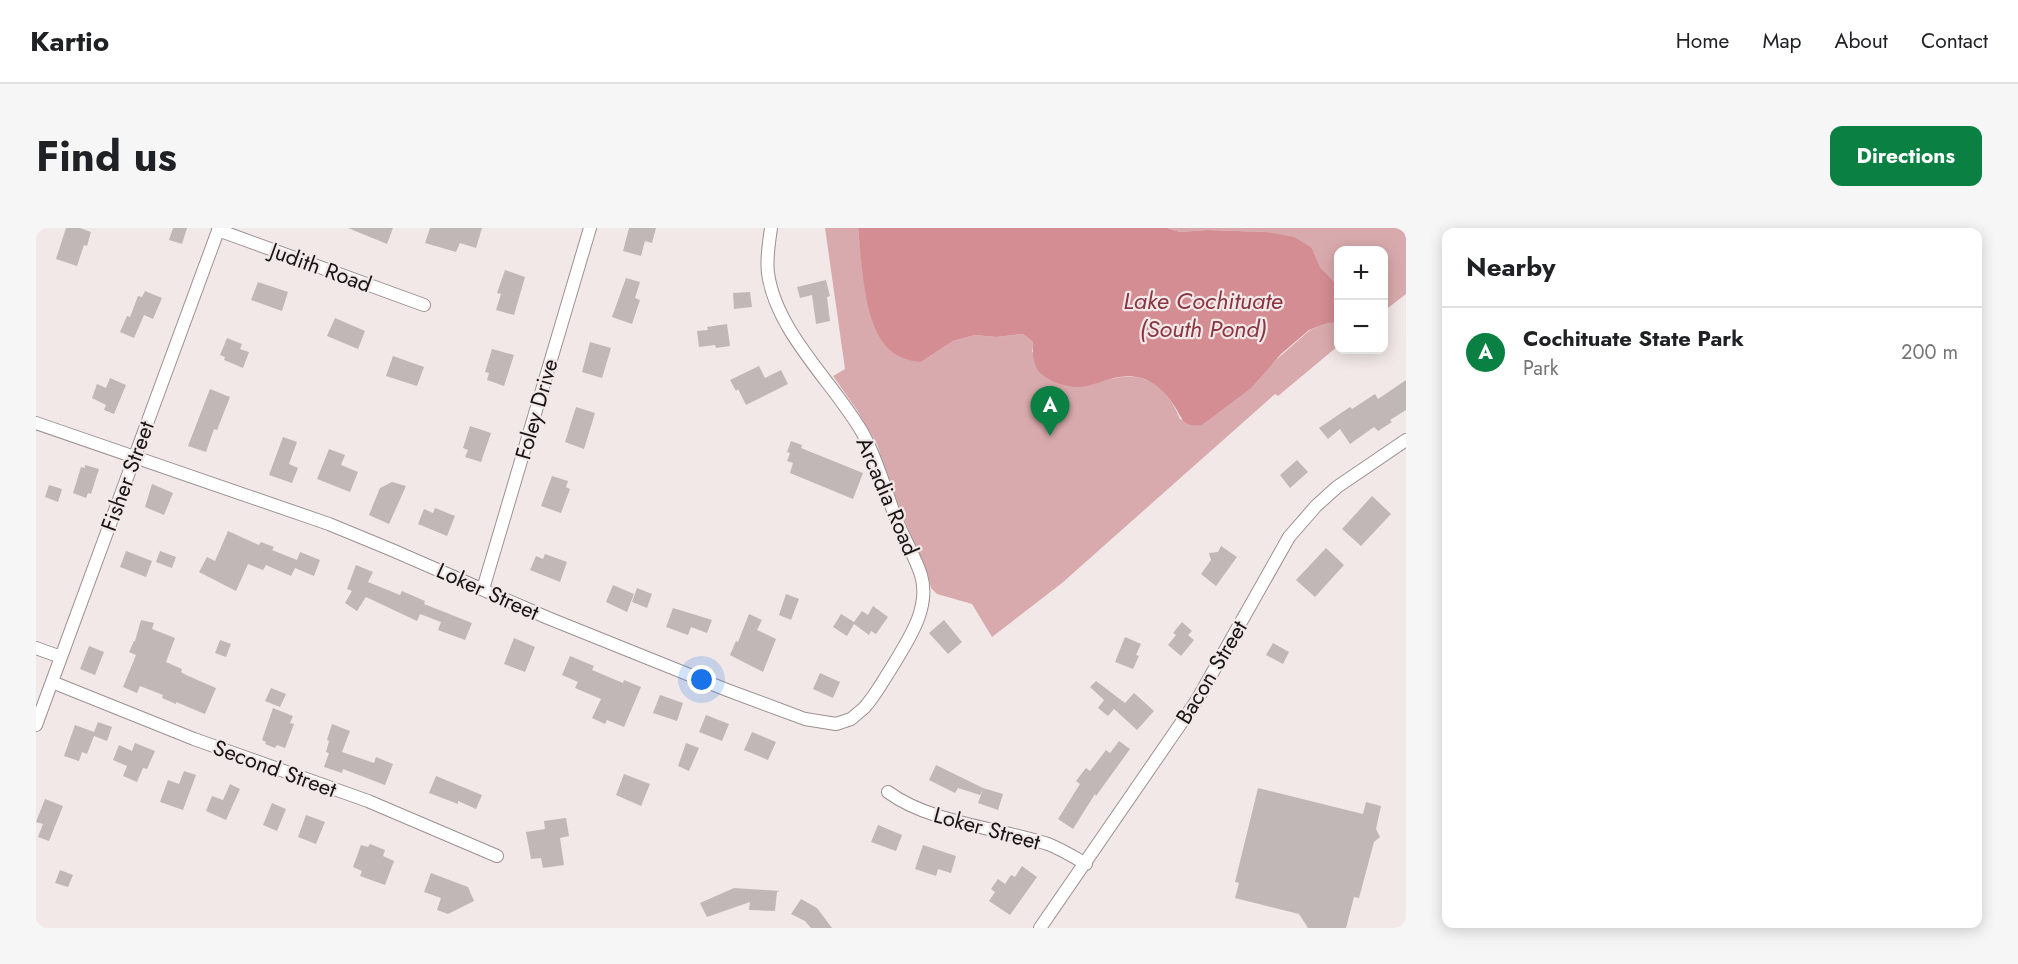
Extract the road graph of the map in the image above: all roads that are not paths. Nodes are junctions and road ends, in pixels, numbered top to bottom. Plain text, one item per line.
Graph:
1 (590, 228) edge
2 (771, 228) edge
3 (218, 229) edge
4 (424, 305) dead end
5 (36, 423) edge
6 (1406, 440) edge
7 (134, 458) junction
8 (483, 589) junction
9 (36, 648) edge
10 (61, 657) junction
11 (52, 682) junction
12 (840, 723) joint
13 (36, 725) edge
14 (888, 792) dead end
15 (497, 856) dead end
16 (1086, 864) junction
17 (1040, 928) edge

1 - 8 street, Foley Drive
2 - 12 street, Arcadia Road
3 - 4 street, Judith Road
3 - 7 street, Fisher Street
5 - 7 street, Loker Street
6 - 16 street, Bacon Street
7 - 8 street, Loker Street
7 - 10 street, Fisher Street
8 - 12 street, Loker Street
9 - 10 street
10 - 11 street, Fisher Street
11 - 13 street, Fisher Street
11 - 15 street, Second Street
14 - 16 street, Loker Street
16 - 17 street, Bacon Street

